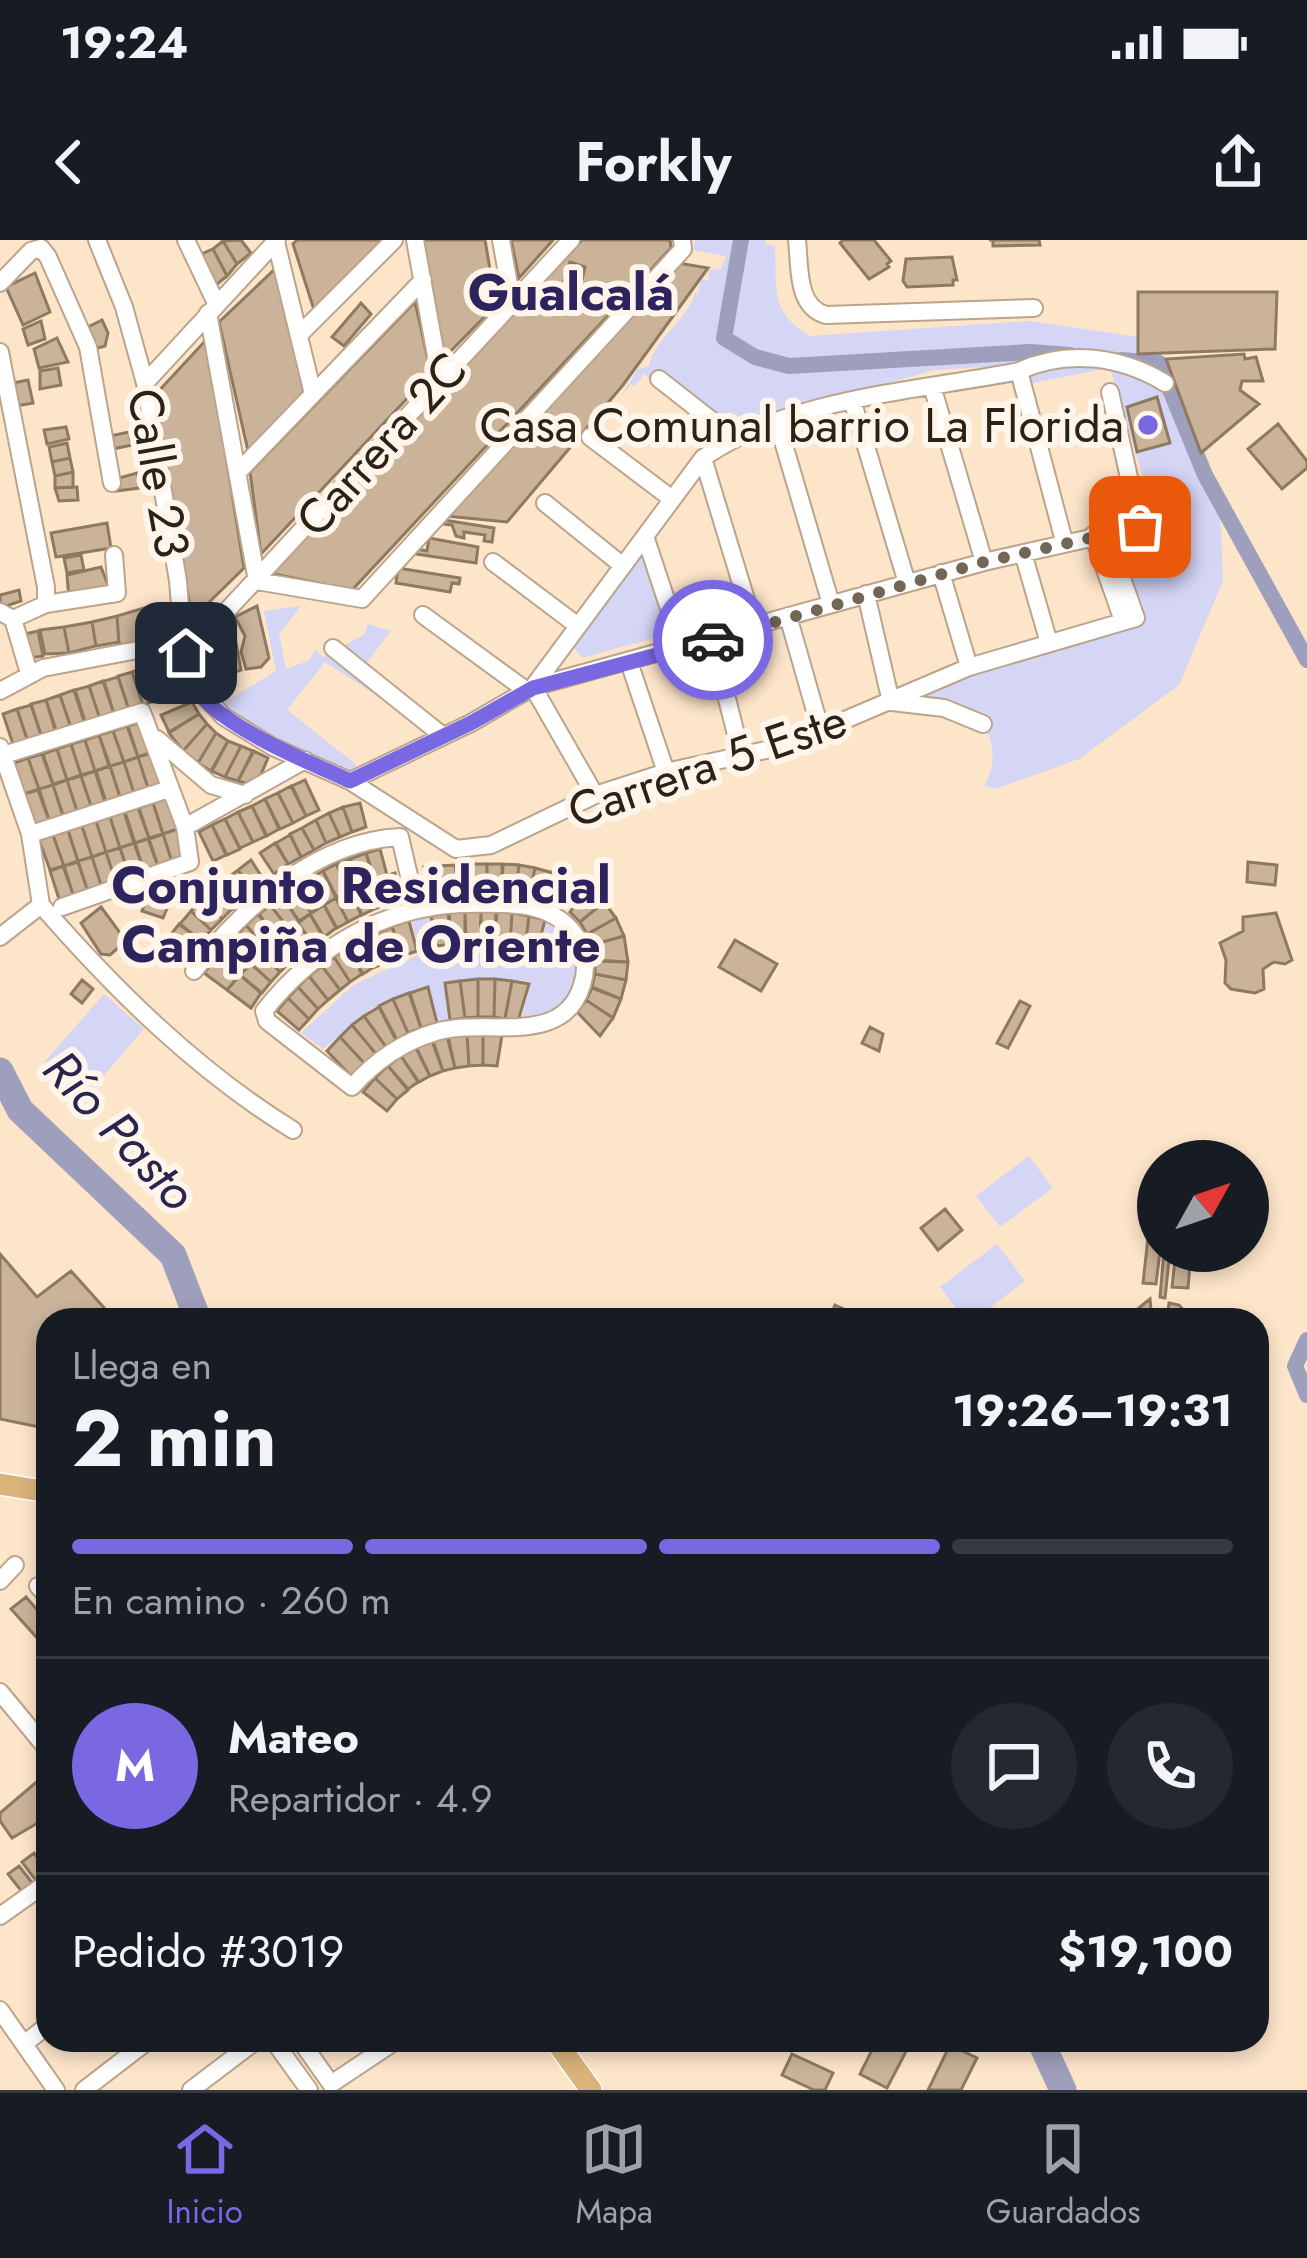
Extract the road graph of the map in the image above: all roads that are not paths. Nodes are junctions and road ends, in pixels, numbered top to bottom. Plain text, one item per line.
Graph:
1 (97, 240) edge
2 (186, 240) edge
3 (394, 240) edge
4 (415, 240) edge
5 (501, 240) edge
6 (571, 240) edge
7 (796, 240) edge
8 (276, 241) edge
9 (682, 244) edge
10 (423, 280) junction
11 (0, 283) edge
12 (512, 301) junction
13 (212, 308) junction
14 (1034, 308) dead end
15 (301, 333) junction
16 (0, 352) edge
17 (1019, 371) junction
18 (440, 378) junction
19 (659, 380) dead end
20 (145, 382) junction
21 (1165, 383) dead end
22 (932, 386) junction
23 (1110, 392) dead end
24 (313, 394) junction
25 (853, 403) junction
26 (777, 421) junction
27 (590, 437) dead end
28 (733, 437) junction
29 (703, 458) junction
30 (239, 471) junction
31 (112, 483) dead end
32 (672, 499) junction
33 (545, 503) dead end
34 (1099, 534) junction
35 (645, 536) junction
36 (1064, 541) junction
37 (1023, 553) junction
38 (114, 555) dead end
39 (493, 562) dead end
40 (984, 562) junction
41 (623, 566) junction
42 (941, 573) junction
43 (257, 581) junction
44 (907, 583) junction
45 (866, 594) junction
46 (46, 604) junction
47 (831, 604) junction
48 (6, 615) edge
49 (423, 615) dead end
50 (788, 616) junction
51 (578, 626) junction
52 (754, 626) junction
53 (185, 640) junction
54 (712, 640) junction
55 (1049, 643) junction
56 (333, 648) dead end
57 (682, 648) junction
58 (629, 662) junction
59 (969, 667) junction
60 (29, 673) junction
61 (530, 689) junction
62 (0, 691) edge
63 (891, 702) junction
64 (983, 724) dead end
65 (820, 728) junction
66 (151, 733) junction
67 (442, 736) junction
68 (3, 753) edge
69 (741, 754) junction
70 (305, 760) junction
71 (666, 772) junction
72 (350, 781) junction
73 (169, 789) junction
74 (245, 795) junction
75 (595, 795) junction
76 (411, 820) junction
77 (185, 827) junction
78 (37, 832) dead end
79 (400, 836) junction
80 (456, 849) joint
81 (41, 905) junction
82 (62, 907) dead end
83 (417, 910) junction
84 (0, 937) edge
85 (194, 971) dead end
86 (293, 1130) dead end
87 (0, 1484) edge
88 (36, 1490) edge
89 (15, 1565) dead end
90 (0, 1581) edge
91 (0, 1692) edge
92 (36, 1736) edge
93 (36, 1890) edge
94 (0, 1916) edge
95 (0, 2010) edge
96 (36, 2034) edge
97 (24, 2044) junction
98 (133, 2052) edge
99 (241, 2052) edge
100 (281, 2052) edge
101 (308, 2052) edge
102 (379, 2052) edge
103 (564, 2052) edge
104 (305, 2088) edge
105 (56, 2090) edge
106 (84, 2090) edge
107 (191, 2090) edge
108 (591, 2090) edge

1 - 20 street, Calle 23
2 - 13 street
3 - 15 street
4 - 10 street
5 - 12 street
6 - 12 street, Carrera 2C
7 - 14 street
8 - 13 street
8 - 15 street
9 - 43 street
10 - 18 street
10 - 24 street
11 - 31 street
12 - 18 street, Carrera 2C
13 - 20 street
13 - 30 street
15 - 24 street
16 - 46 street
17 - 21 street
17 - 22 street
17 - 36 street
18 - 43 street, Carrera 2C
19 - 28 street
20 - 53 street, Calle 23
22 - 25 street
22 - 40 street
23 - 34 street
24 - 30 street
25 - 26 street
25 - 44 street
26 - 28 street
26 - 47 street
27 - 32 street
28 - 29 street
29 - 32 street
29 - 52 street
30 - 43 street
32 - 35 street
33 - 41 street
34 - 36 street
34 - 55 street, Carrera 5 Este
35 - 41 street
35 - 57 street
36 - 37 street
37 - 40 street
37 - 55 street
38 - 46 street
39 - 51 street
40 - 42 street
41 - 51 street
42 - 44 street
42 - 59 street
43 - 53 street, Carrera 2C
44 - 45 street
45 - 47 street
45 - 63 street
46 - 48 street
47 - 50 street
48 - 60 street
49 - 61 street
50 - 52 street
50 - 65 street
51 - 61 street
52 - 54 street
53 - 60 street
53 - 70 street, Calle 23
54 - 57 street
54 - 69 street
55 - 59 street, Carrera 5 Este
56 - 67 street
57 - 58 street
58 - 61 street
58 - 71 street
59 - 63 street, Carrera 5 Este
60 - 62 street
61 - 67 street
61 - 75 street
63 - 64 street, Carrera 5 Este
63 - 65 street, Carrera 5 Este
65 - 69 street, Carrera 5 Este
66 - 68 street
66 - 73 street
66 - 74 street
67 - 72 street
68 - 81 street
69 - 71 street, Carrera 5 Este
70 - 72 street, Calle 23
70 - 74 street
71 - 75 street, Carrera 5 Este
72 - 76 street, Calle 23
73 - 77 street
73 - 78 street
74 - 77 street
75 - 80 street, Carrera 5 Este
76 - 79 street
76 - 80 street, Calle 23
77 - 82 street
79 - 83 street
79 - 85 street
81 - 84 street
81 - 86 street
83 - 83 street
87 - 88 main road
89 - 90 street
91 - 92 street
93 - 94 street
95 - 97 street
96 - 97 street
97 - 105 street
98 - 106 street
99 - 107 street
100 - 104 street
101 - 102 street
103 - 108 main road

